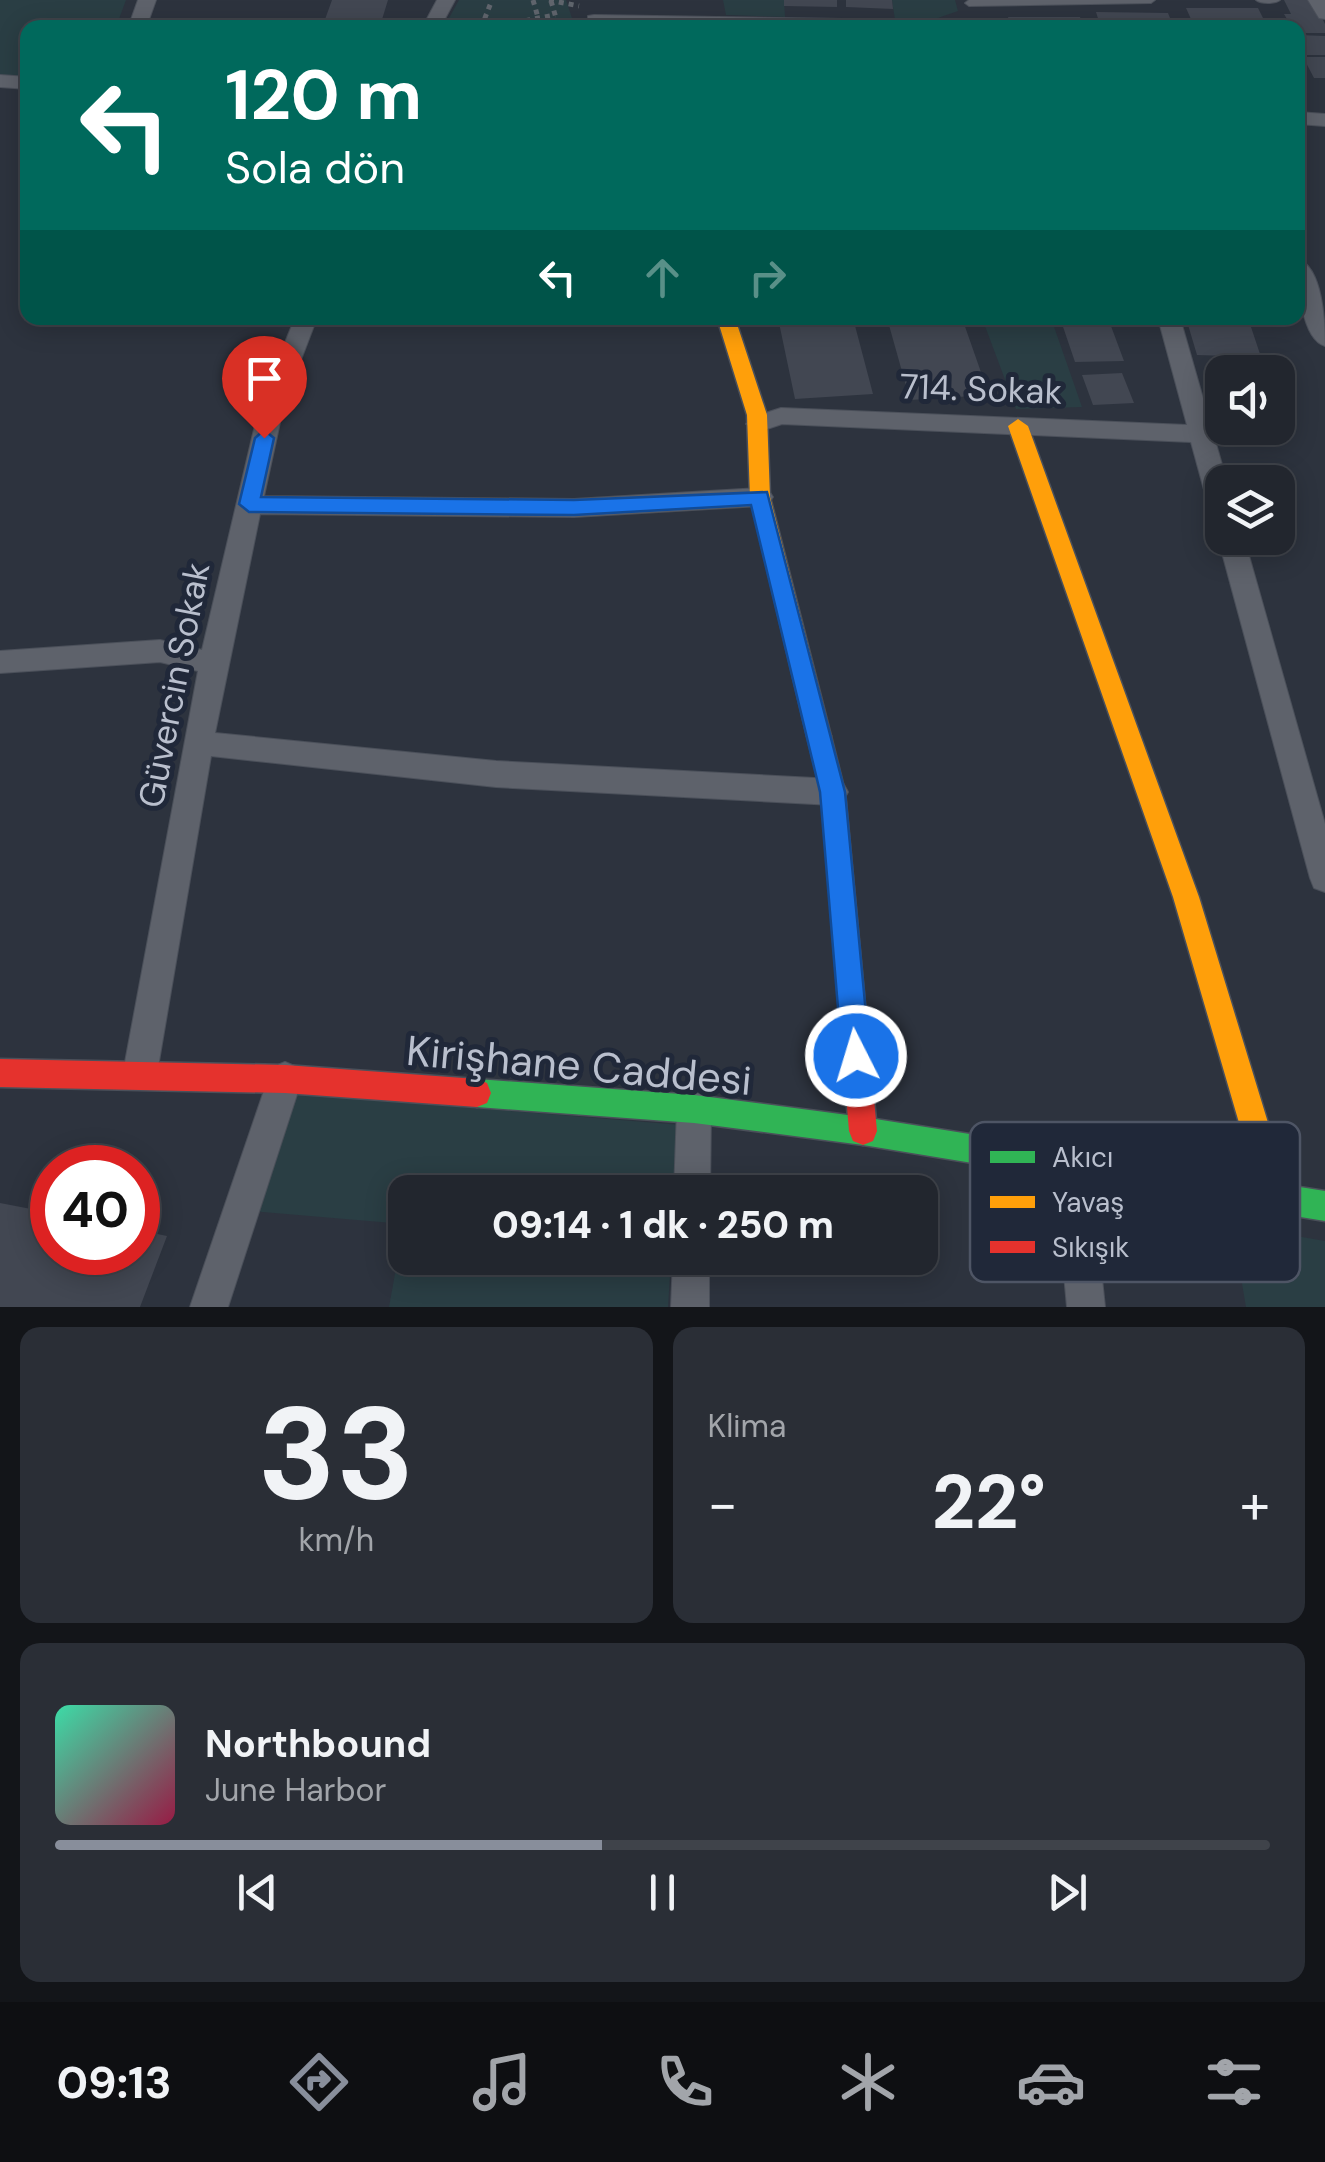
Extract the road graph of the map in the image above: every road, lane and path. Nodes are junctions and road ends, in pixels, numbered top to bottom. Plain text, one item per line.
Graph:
1 (533, 0) edge
2 (550, 0) edge
3 (1151, 0) edge
4 (1260, 0) edge
5 (1276, 0) edge
6 (1318, 0) edge
7 (969, 1) edge
8 (1095, 1) edge
9 (591, 14) edge
10 (1325, 14) edge
11 (555, 15) junction
12 (538, 18) junction
13 (527, 20) edge
14 (557, 20) edge
15 (766, 20) edge
16 (1305, 285) edge
17 (303, 325) edge
18 (728, 325) edge
19 (1171, 325) edge
20 (1325, 339) edge
21 (758, 424) junction
22 (1018, 426) junction
23 (1202, 434) junction
24 (1210, 465) edge
25 (760, 497) junction
26 (249, 504) junction
27 (1236, 555) edge
28 (0, 662) edge
29 (213, 663) junction
30 (198, 743) junction
31 (833, 792) junction
32 (1325, 878) edge
33 (140, 1073) junction
34 (0, 1074) edge
35 (285, 1079) junction
36 (694, 1109) junction
37 (1253, 1122) edge
38 (863, 1131) junction
39 (970, 1148) edge
40 (692, 1175) edge
41 (1300, 1202) edge
42 (1325, 1206) edge
43 (691, 1275) edge
44 (1084, 1282) edge
45 (208, 1307) edge
46 (690, 1307) edge
47 (1086, 1307) edge

1 - 12 path
2 - 9 path
2 - 11 path
3 - 8 lane
4 - 5 lane
6 - 10 street
7 - 8 lane
9 - 15 street
11 - 12 path
11 - 14 path
12 - 13 path
16 - 20 street
17 - 26 street, Güvercin Sokak
18 - 21 street
19 - 23 street
21 - 22 street, 714. Sokak
21 - 25 street
22 - 23 street, 714. Sokak
22 - 37 street
23 - 24 street
25 - 26 street
25 - 31 street
26 - 29 street, Güvercin Sokak
27 - 32 street
28 - 29 street
29 - 30 street, Güvercin Sokak
30 - 31 street
30 - 33 street, Güvercin Sokak
31 - 38 street
33 - 34 street, Kirişhane Caddesi
33 - 35 street, Kirişhane Caddesi
35 - 36 street, Kirişhane Caddesi
35 - 45 street
36 - 38 street, Kirişhane Caddesi
36 - 40 street
38 - 39 street, Kirişhane Caddesi
41 - 42 street, Kirişhane Caddesi
43 - 46 street
44 - 47 street

